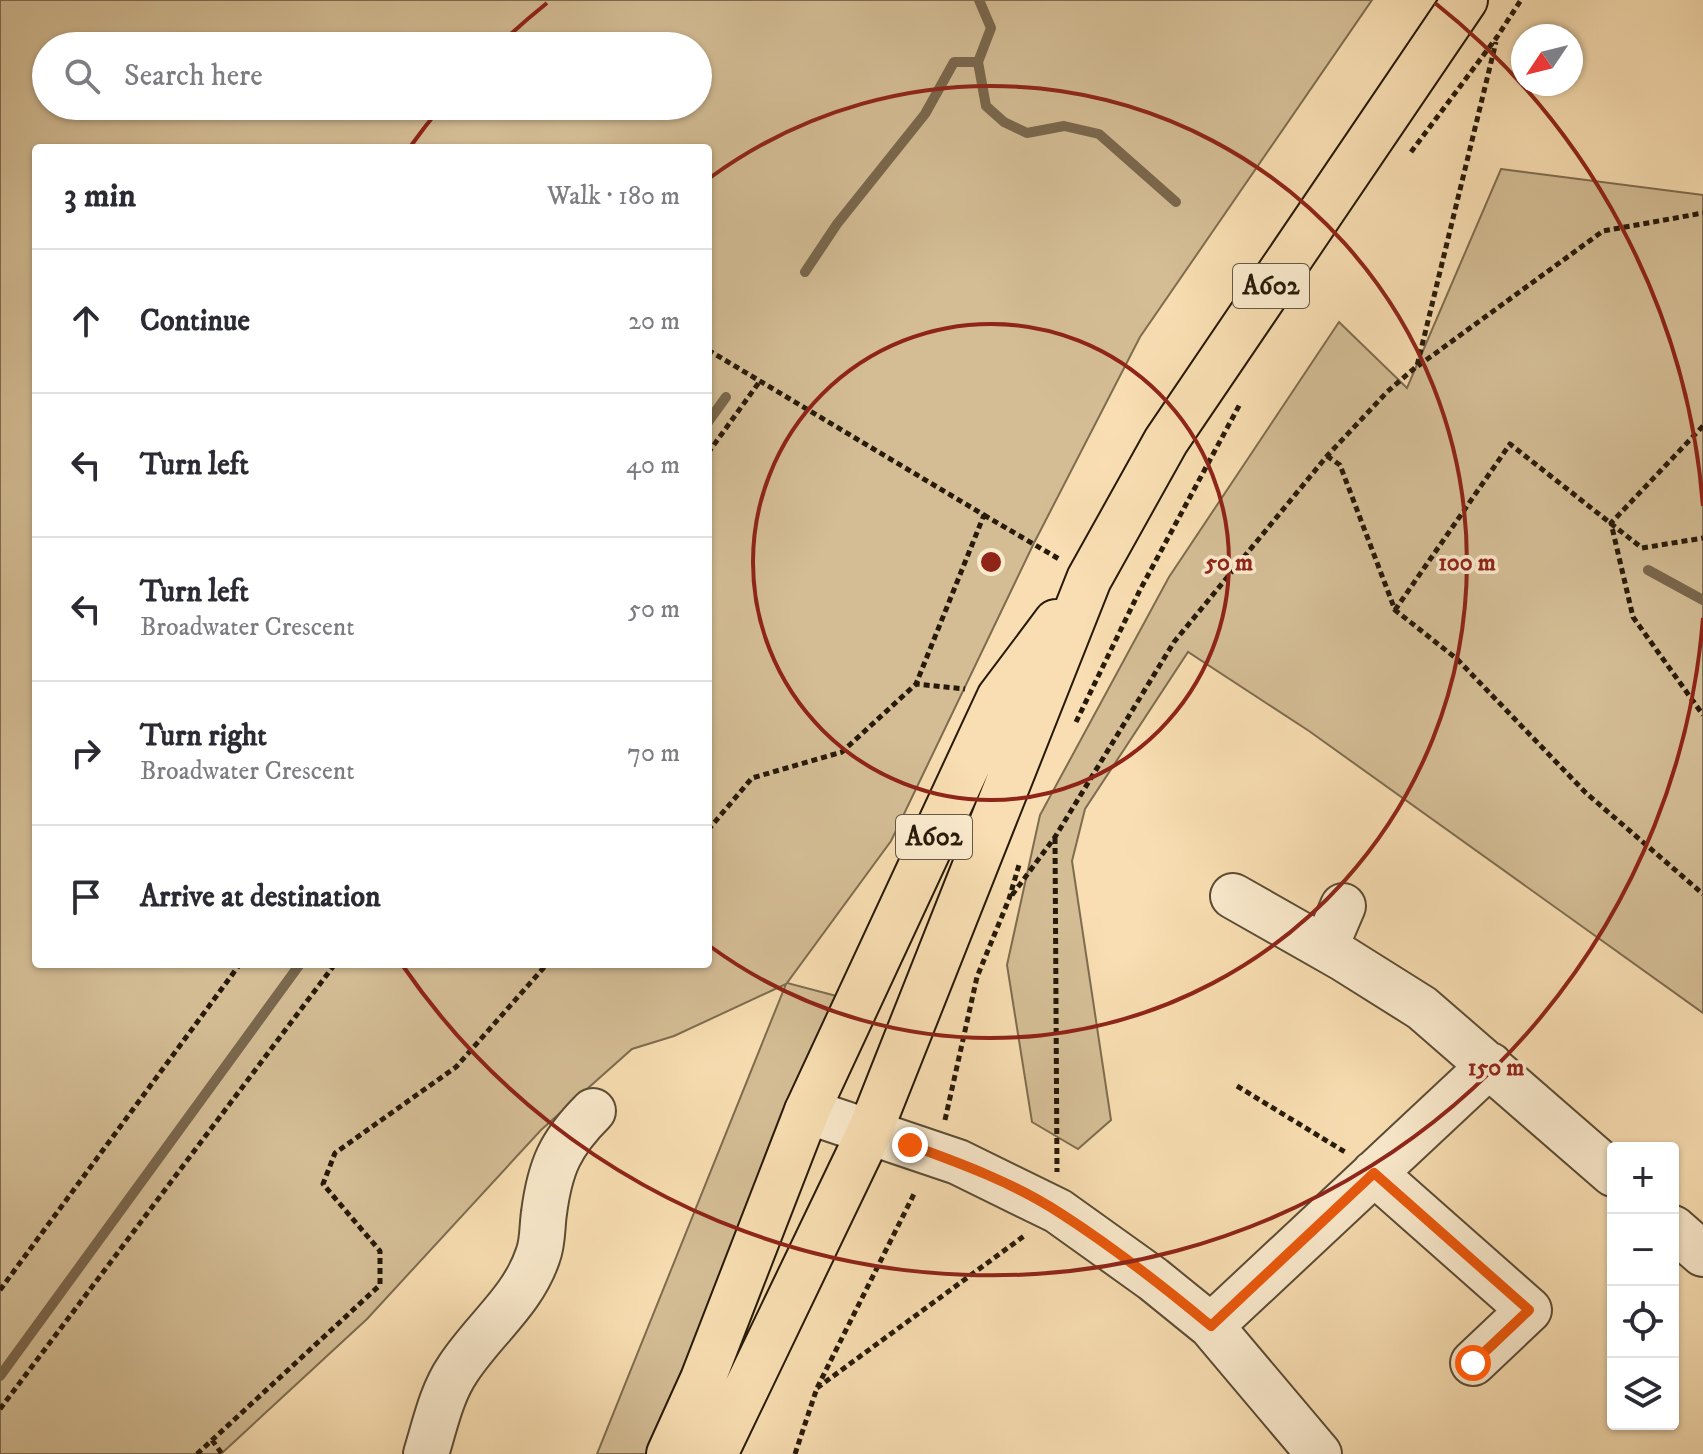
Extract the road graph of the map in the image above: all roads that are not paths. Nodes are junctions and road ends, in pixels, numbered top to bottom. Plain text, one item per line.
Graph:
1 (1465, 0) edge
2 (1089, 579) junction
3 (1233, 896) dead end
4 (1343, 906) dead end
5 (1325, 948) junction
6 (1490, 1065) junction
7 (593, 1111) dead end
8 (807, 1111) junction
9 (870, 1131) junction
10 (1607, 1169) edge
11 (1375, 1172) junction
12 (1679, 1233) edge
13 (1703, 1254) edge
14 (1211, 1326) junction
15 (1473, 1363) dead end
16 (426, 1454) edge
17 (669, 1454) edge
18 (715, 1454) edge
19 (1319, 1454) edge

1 - 2 highway, A602
2 - 8 highway, A602
2 - 9 highway, A602
3 - 5 street
4 - 5 street
5 - 6 street
6 - 10 street
6 - 11 street
7 - 16 street
8 - 9 street
8 - 17 highway, A602
9 - 14 street
9 - 18 highway, A602
11 - 14 street
11 - 15 street
12 - 13 street
14 - 19 street

